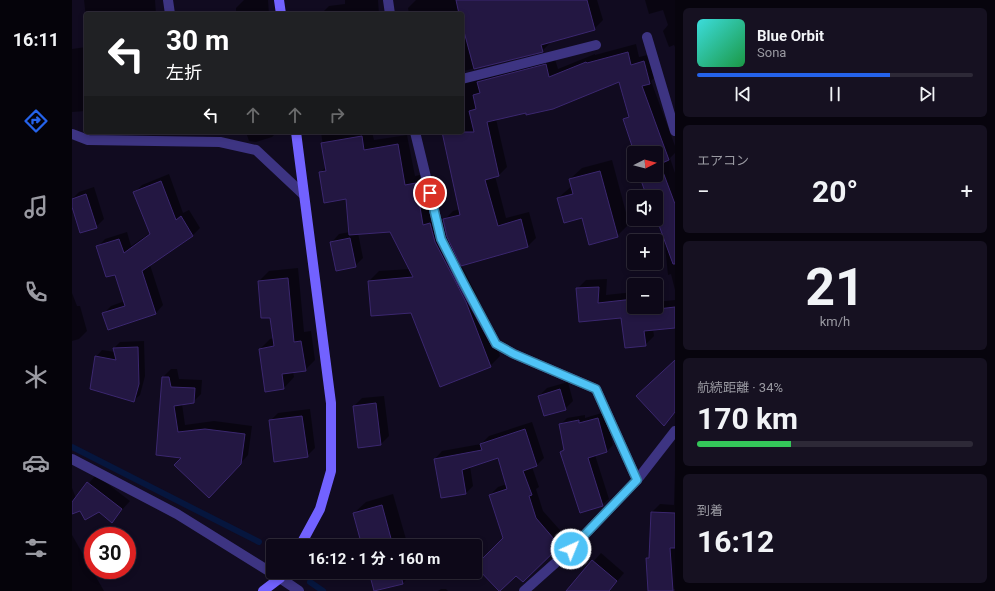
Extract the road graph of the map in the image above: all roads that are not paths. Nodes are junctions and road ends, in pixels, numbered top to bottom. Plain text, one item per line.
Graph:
1 (168, 0) edge
2 (279, 0) edge
3 (390, 1) edge
4 (170, 12) edge
5 (281, 12) edge
6 (390, 12) edge
7 (647, 37) dead end
8 (596, 45) dead end
9 (464, 78) edge
10 (675, 131) edge
11 (72, 134) edge
12 (296, 134) edge
13 (415, 134) edge
14 (304, 195) junction
15 (675, 431) edge
16 (72, 459) edge
17 (637, 480) junction
18 (304, 539) edge
19 (266, 566) edge
20 (277, 579) edge
21 (286, 579) edge
22 (263, 591) edge
23 (299, 591) edge
24 (524, 591) edge

1 - 4 street
2 - 5 street
3 - 6 street
7 - 10 street
8 - 9 street
11 - 14 street
12 - 14 street
13 - 17 street
14 - 18 street
15 - 17 street
16 - 19 street
17 - 24 street
20 - 22 street
21 - 23 street

